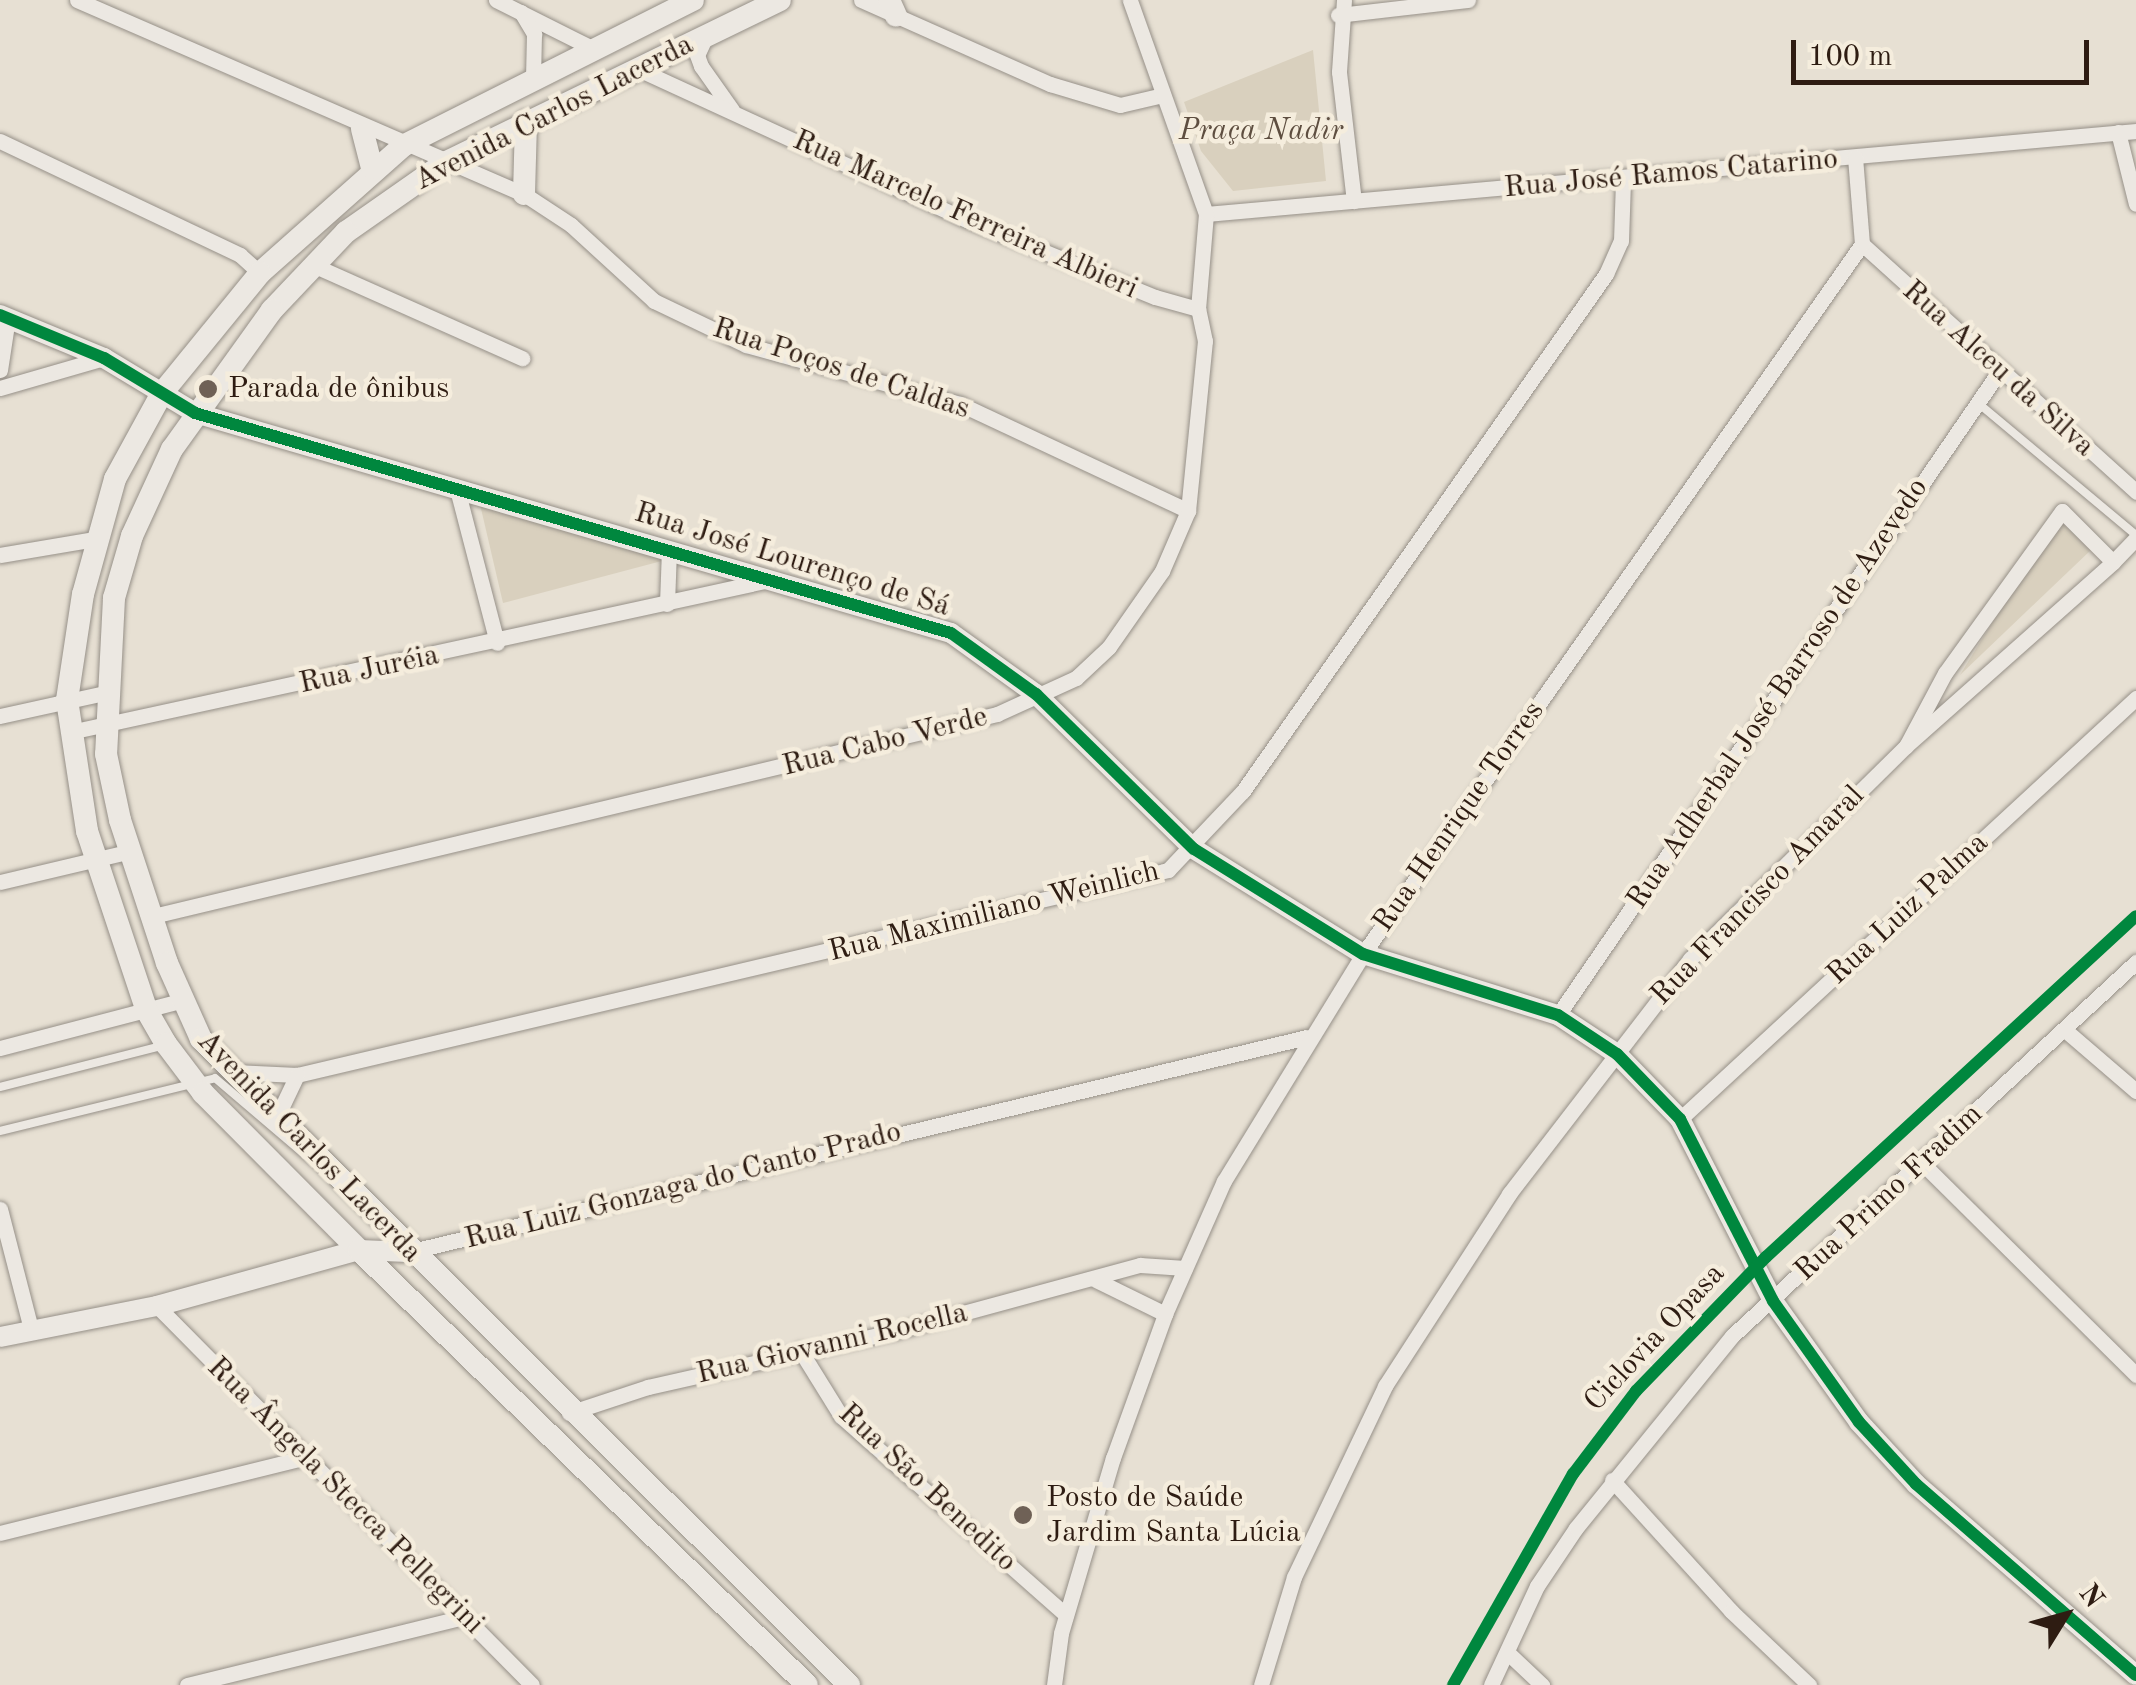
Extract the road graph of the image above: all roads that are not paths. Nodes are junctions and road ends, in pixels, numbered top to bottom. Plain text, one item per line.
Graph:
1 (496, 0) edge
2 (693, 0) edge
3 (780, 0) edge
4 (860, 0) edge
5 (1130, 0) edge
6 (1468, 0) edge
7 (86, 2) edge
8 (1427, 2) edge
9 (893, 8) edge
10 (1341, 8) edge
11 (518, 9) junction
12 (706, 36) junction
13 (594, 49) junction
14 (638, 69) junction
15 (533, 78) junction
16 (1162, 95) junction
17 (734, 113) junction
18 (526, 121) junction
19 (362, 128) junction
20 (2136, 130) edge
21 (2118, 132) junction
22 (0, 142) edge
23 (403, 146) junction
24 (1854, 157) junction
25 (446, 162) junction
26 (372, 168) junction
27 (1623, 180) junction
28 (524, 194) junction
29 (1354, 201) junction
30 (2136, 204) edge
31 (1206, 214) junction
32 (1862, 244) junction
33 (316, 266) junction
34 (260, 273) junction
35 (1198, 308) junction
36 (4, 316) edge
37 (104, 358) junction
38 (522, 358) dead end
39 (0, 370) edge
40 (1998, 373) junction
41 (0, 388) edge
42 (162, 393) junction
43 (1978, 403) junction
44 (195, 413) junction
45 (457, 489) junction
46 (2136, 492) edge
47 (1188, 511) junction
48 (2136, 537) edge
49 (96, 539) junction
50 (669, 549) junction
51 (0, 555) edge
52 (2114, 562) junction
53 (773, 579) junction
54 (667, 604) junction
55 (497, 643) junction
56 (106, 693) junction
57 (1036, 694) junction
58 (2136, 698) edge
59 (67, 700) junction
60 (0, 716) edge
61 (105, 726) junction
62 (70, 732) junction
63 (1906, 746) junction
64 (1194, 849) junction
65 (131, 851) junction
66 (96, 859) junction
67 (0, 882) edge
68 (153, 916) junction
69 (1363, 954) junction
70 (2136, 962) edge
71 (180, 1001) junction
72 (147, 1011) junction
73 (1558, 1015) junction
74 (2066, 1030) junction
75 (1308, 1038) junction
76 (166, 1044) junction
77 (0, 1048) edge
78 (1617, 1054) junction
79 (230, 1071) junction
80 (297, 1075) junction
81 (193, 1080) junction
82 (0, 1087) edge
83 (2136, 1091) edge
84 (276, 1119) junction
85 (1680, 1120) junction
86 (0, 1131) edge
87 (1922, 1162) junction
88 (322, 1166) junction
89 (0, 1209) edge
90 (359, 1250) junction
91 (408, 1252) junction
92 (1185, 1268) junction
93 (1096, 1280) junction
94 (1773, 1302) junction
95 (157, 1306) junction
96 (1165, 1314) junction
97 (31, 1329) junction
98 (0, 1336) edge
99 (800, 1350) junction
100 (2136, 1375) edge
101 (562, 1406) junction
102 (532, 1417) junction
103 (307, 1457) junction
104 (1612, 1480) junction
105 (0, 1532) edge
106 (1066, 1615) junction
107 (464, 1617) junction
108 (1508, 1653) junction
109 (2136, 1675) edge
110 (187, 1685) edge
111 (532, 1685) edge
112 (807, 1685) edge
113 (849, 1685) edge
114 (1054, 1685) edge
115 (1261, 1685) edge
116 (1492, 1685) edge
117 (1542, 1685) edge
118 (1809, 1685) edge

1 - 11 street
2 - 13 main road, Avenida Carlos Lacerda
3 - 12 main road, Avenida Carlos Lacerda
4 - 9 street
5 - 16 street, Rua Cabo Verde
6 - 8 street
7 - 19 street, Rua Poços de Caldas
8 - 10 street
9 - 16 street
10 - 29 street
11 - 13 street
11 - 15 street
12 - 14 main road, Avenida Carlos Lacerda
12 - 17 street
13 - 15 main road, Avenida Carlos Lacerda
14 - 17 street, Rua Marcelo Ferreira Albieri
14 - 18 main road, Avenida Carlos Lacerda
15 - 23 main road, Avenida Carlos Lacerda
16 - 31 street, Rua Cabo Verde
17 - 35 street, Rua Marcelo Ferreira Albieri
18 - 25 main road, Avenida Carlos Lacerda
18 - 28 main road
19 - 23 street, Rua Poços de Caldas
19 - 26 main road
20 - 21 street, Rua José Ramos Catarino
21 - 24 street, Rua José Ramos Catarino
21 - 30 street
22 - 34 street
23 - 25 street, Rua Poços de Caldas
23 - 26 main road, Avenida Carlos Lacerda
24 - 27 street, Rua José Ramos Catarino
24 - 32 street
25 - 28 street, Rua Poços de Caldas
25 - 33 main road, Avenida Carlos Lacerda
26 - 34 main road, Avenida Carlos Lacerda
27 - 29 street, Rua José Ramos Catarino
27 - 64 street, Rua Maximiliano Weinlich
28 - 47 street, Rua Poços de Caldas
29 - 31 street, Rua José Ramos Catarino
31 - 35 street, Rua Cabo Verde
32 - 40 street, Rua Alceu da Silva
32 - 69 street, Rua Henrique Torres
33 - 38 street
33 - 44 main road, Avenida Carlos Lacerda
34 - 42 main road, Avenida Carlos Lacerda
35 - 47 street, Rua Cabo Verde
36 - 37 street, Rua José Lourenço de Sá
36 - 39 street
37 - 41 street
37 - 42 street, Rua José Lourenço de Sá
40 - 43 street, Rua Adherbal José Barroso de Azevedo
40 - 46 street, Rua Alceu da Silva
42 - 44 street, Rua José Lourenço de Sá
42 - 49 main road, Avenida Carlos Lacerda
43 - 48 lane
43 - 73 street, Rua Adherbal José Barroso de Azevedo
44 - 45 street, Rua José Lourenço de Sá
44 - 56 main road, Avenida Carlos Lacerda
45 - 50 street, Rua José Lourenço de Sá
45 - 55 street
47 - 57 street, Rua Cabo Verde
48 - 52 street, Rua Francisco Amaral
49 - 51 street
49 - 59 main road, Avenida Carlos Lacerda
50 - 53 street, Rua José Lourenço de Sá
50 - 54 street
52 - 63 street, Rua Francisco Amaral
52 - 63 street, Rua Francisco Amaral
53 - 54 street, Rua Juréia
53 - 57 street, Rua José Lourenço de Sá
54 - 55 street, Rua Juréia
55 - 61 street, Rua Juréia
56 - 59 street
56 - 61 main road, Avenida Carlos Lacerda
57 - 64 street, Rua José Lourenço de Sá
57 - 68 street, Rua Cabo Verde
58 - 85 street, Rua Luiz Palma
59 - 60 street
59 - 62 main road, Avenida Carlos Lacerda
61 - 62 street, Rua Juréia
61 - 65 main road, Avenida Carlos Lacerda
62 - 66 main road, Avenida Carlos Lacerda
63 - 78 street, Rua Francisco Amaral
64 - 69 street, Rua José Lourenço de Sá
64 - 80 street, Rua Maximiliano Weinlich
65 - 66 street
65 - 68 main road, Avenida Carlos Lacerda
66 - 67 street
66 - 72 main road, Avenida Carlos Lacerda
68 - 71 main road, Avenida Carlos Lacerda
69 - 73 street, Rua José Lourenço de Sá
69 - 75 street, Rua Henrique Torres
70 - 74 street, Rua Primo Fradim
71 - 72 street
71 - 79 main road, Avenida Carlos Lacerda
72 - 76 main road, Avenida Carlos Lacerda
72 - 77 street
73 - 78 street, Rua José Lourenço de Sá
74 - 83 street
74 - 87 street, Rua Primo Fradim
75 - 91 street, Rua Luiz Gonzaga do Canto Prado
75 - 92 street, Rua Henrique Torres
76 - 81 main road, Avenida Carlos Lacerda
76 - 82 lane
78 - 85 street, Rua José Lourenço de Sá
78 - 115 street, Rua Francisco Amaral
79 - 80 street, Rua Maximiliano Weinlich
79 - 84 main road, Avenida Carlos Lacerda
80 - 84 street
81 - 86 lane
81 - 88 lane
81 - 90 main road, Avenida Carlos Lacerda
84 - 88 main road, Avenida Carlos Lacerda
85 - 94 street, Rua José Lourenço de Sá
87 - 94 street, Rua Primo Fradim
87 - 100 street
88 - 91 main road, Avenida Carlos Lacerda
89 - 97 street
90 - 91 street, Rua Luiz Gonzaga do Canto Prado
90 - 95 street, Rua Luiz Gonzaga do Canto Prado
90 - 102 main road, Avenida Carlos Lacerda
91 - 101 main road, Avenida Carlos Lacerda
92 - 93 street, Rua Giovanni Rocella
92 - 96 street, Rua Henrique Torres
93 - 96 street
93 - 99 street, Rua Giovanni Rocella
94 - 104 street, Rua Primo Fradim
94 - 109 street, Rua José Lourenço de Sá
95 - 97 street, Rua Luiz Gonzaga do Canto Prado
95 - 103 street, Rua Ângela Stecca Pellegrini
96 - 106 street, Rua Henrique Torres
97 - 98 street, Rua Luiz Gonzaga do Canto Prado
99 - 101 street, Rua Giovanni Rocella
99 - 106 street, Rua São Benedito
101 - 102 main road
101 - 113 main road, Avenida Carlos Lacerda
102 - 112 main road, Avenida Carlos Lacerda
103 - 105 street
103 - 107 street, Rua Ângela Stecca Pellegrini
104 - 108 street, Rua Primo Fradim
104 - 118 street
106 - 114 street, Rua Henrique Torres
107 - 110 street
107 - 111 street, Rua Ângela Stecca Pellegrini
108 - 116 street, Rua Primo Fradim
108 - 117 street

